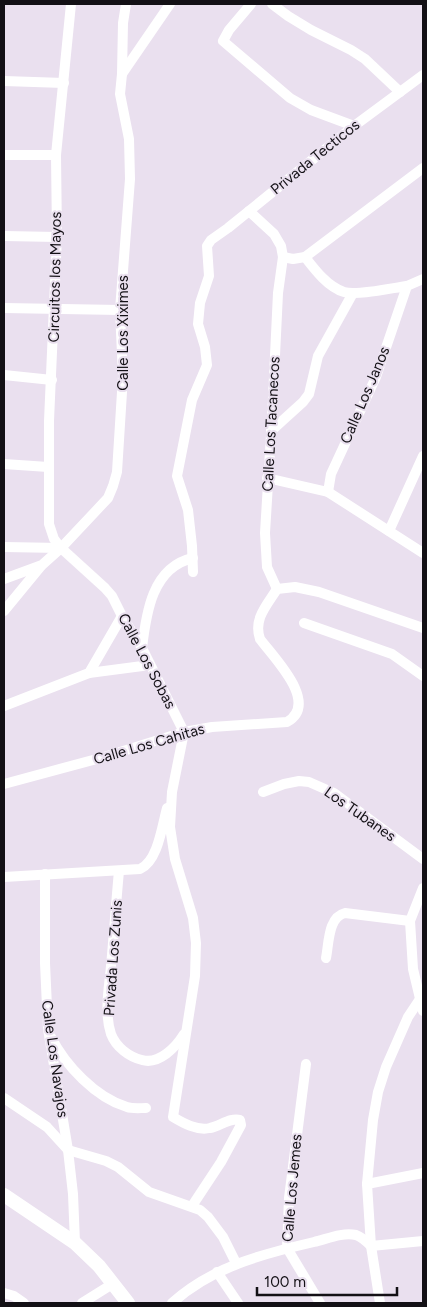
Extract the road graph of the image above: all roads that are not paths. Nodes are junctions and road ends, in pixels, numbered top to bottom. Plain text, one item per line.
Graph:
1 (62, 4) edge
2 (71, 4) edge
3 (126, 4) edge
4 (170, 4) edge
5 (251, 4) edge
6 (272, 4) edge
7 (122, 74) junction
8 (423, 75) edge
9 (4, 81) edge
10 (64, 82) junction
11 (400, 92) junction
12 (354, 126) junction
13 (56, 155) junction
14 (4, 156) edge
15 (423, 168) edge
16 (249, 211) junction
17 (4, 236) edge
18 (57, 237) junction
19 (283, 257) junction
20 (306, 257) junction
21 (423, 279) edge
22 (407, 286) junction
23 (353, 293) junction
24 (4, 308) edge
25 (55, 309) junction
26 (120, 310) junction
27 (4, 375) edge
28 (52, 380) junction
29 (272, 431) junction
30 (423, 456) edge
31 (4, 464) edge
32 (48, 467) junction
33 (267, 478) junction
34 (328, 492) junction
35 (389, 531) junction
36 (4, 547) edge
37 (61, 548) junction
38 (423, 553) edge
39 (193, 558) junction
40 (42, 565) junction
41 (193, 572) dead end
42 (4, 579) edge
43 (277, 589) junction
44 (4, 610) edge
45 (122, 616) junction
46 (304, 623) dead end
47 (423, 628) edge
48 (142, 648) junction
49 (150, 665) junction
50 (89, 673) junction
51 (423, 676) edge
52 (4, 706) edge
53 (184, 732) junction
54 (4, 784) edge
55 (172, 792) junction
56 (263, 792) dead end
57 (423, 859) edge
58 (119, 871) junction
59 (44, 874) junction
60 (4, 877) edge
61 (423, 888) edge
62 (410, 922) junction
63 (326, 958) dead end
64 (422, 999) edge
65 (423, 1011) edge
66 (48, 1029) junction
67 (187, 1030) junction
68 (306, 1064) dead end
69 (4, 1098) edge
70 (146, 1108) dead end
71 (68, 1150) junction
72 (423, 1173) edge
73 (367, 1184) junction
74 (4, 1195) edge
75 (192, 1206) junction
76 (423, 1241) edge
77 (75, 1243) junction
78 (371, 1246) junction
79 (287, 1248) junction
80 (236, 1263) junction
81 (217, 1272) junction
82 (114, 1283) junction
83 (4, 1293) edge
84 (24, 1303) edge
85 (82, 1303) edge
86 (128, 1303) edge
87 (172, 1303) edge
88 (238, 1303) edge
89 (320, 1303) edge
90 (380, 1303) edge

1 - 2 street
2 - 10 street, Circuitos los Mayos
3 - 7 street, Calle Los Xiximes
4 - 7 street
5 - 12 street
6 - 11 street
7 - 26 street, Calle Los Xiximes
8 - 11 street, Privada Tecticos
9 - 10 street
10 - 13 street, Circuitos los Mayos
11 - 12 street, Privada Tecticos
12 - 16 street, Privada Tecticos
13 - 14 street
13 - 18 street, Circuitos los Mayos
15 - 20 street
16 - 19 street, Calle Los Tacanecos
16 - 39 street, Privada Tecticos
17 - 18 street
18 - 25 street, Circuitos los Mayos
19 - 20 street
19 - 29 street, Calle Los Tacanecos
20 - 23 street
21 - 22 street
22 - 23 street
22 - 34 street, Calle Los Janos
23 - 29 street
24 - 25 street
25 - 26 street
25 - 28 street, Circuitos los Mayos
26 - 37 street, Calle Los Xiximes
27 - 28 street
28 - 32 street, Circuitos los Mayos
29 - 33 street, Calle Los Tacanecos
30 - 35 street
31 - 32 street
32 - 37 street, Circuitos los Mayos
33 - 34 street
33 - 43 street, Calle Los Tacanecos
34 - 35 street
35 - 38 street
36 - 37 street
37 - 40 street, Calle Los Xiximes
37 - 45 street, Calle Los Sobas
39 - 41 street
39 - 48 street
40 - 42 street, Calle Los Xiximes
40 - 44 street
43 - 47 street
43 - 53 street, Calle Los Cahitas
45 - 48 street, Calle Los Sobas
45 - 50 street
46 - 51 street
48 - 49 street, Calle Los Sobas
49 - 50 street
49 - 53 street, Calle Los Sobas
50 - 52 street
53 - 54 street, Calle Los Cahitas
53 - 55 street
55 - 58 street
55 - 67 street
56 - 57 street, Los Tubanes
58 - 59 street
58 - 67 street, Privada Los Zunis
59 - 60 street
59 - 66 street, Calle Los Navajos
61 - 62 street
62 - 63 street
62 - 64 street
64 - 65 street
64 - 73 street
66 - 70 street
66 - 71 street, Calle Los Navajos
67 - 75 street
68 - 79 street, Calle Los Jemes
69 - 71 street
71 - 75 street
71 - 77 street, Calle Los Navajos
72 - 73 street
73 - 78 street
74 - 77 street
75 - 80 street
76 - 78 street
77 - 82 street
78 - 79 street
78 - 90 street
79 - 80 street
79 - 89 street, Calle Los Jemes
80 - 81 street
81 - 87 street
81 - 88 street
82 - 85 street
82 - 86 street
83 - 84 street

